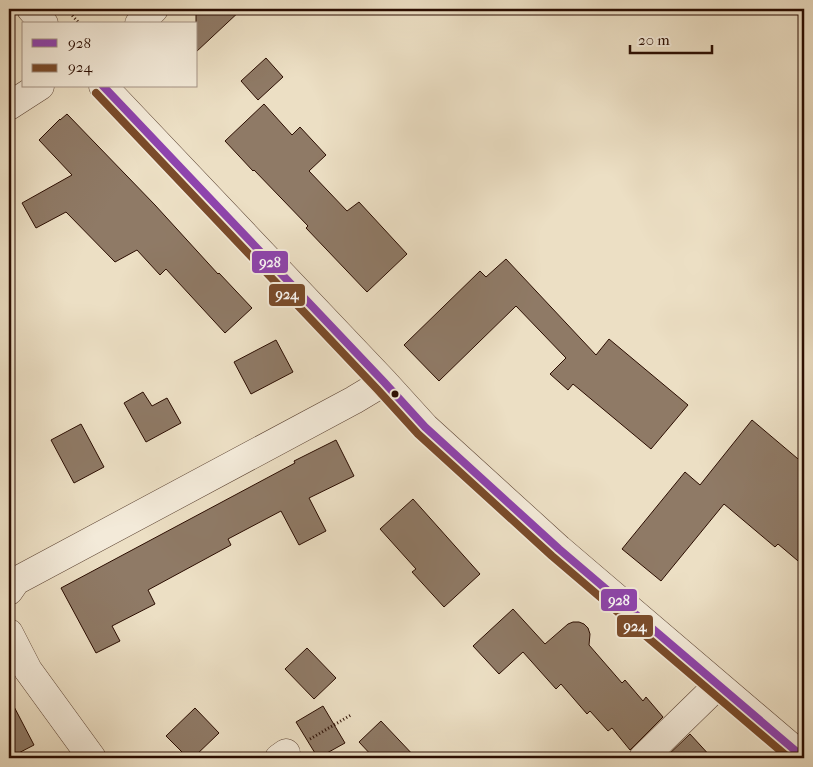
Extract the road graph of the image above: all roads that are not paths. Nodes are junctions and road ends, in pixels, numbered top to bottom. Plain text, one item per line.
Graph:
1 (31, 9) edge
2 (154, 9) edge
3 (42, 22) edge
4 (141, 22) edge
5 (37, 88) edge
6 (105, 88) edge
7 (9, 106) edge
8 (384, 382) junction
9 (9, 591) edge
10 (9, 633) edge
11 (718, 684) junction
12 (92, 758) edge
13 (643, 758) edge
14 (804, 758) edge

1 - 3 street
2 - 4 street
5 - 7 street
6 - 8 street
8 - 9 street
8 - 11 street
10 - 12 street
11 - 13 street
11 - 14 street

